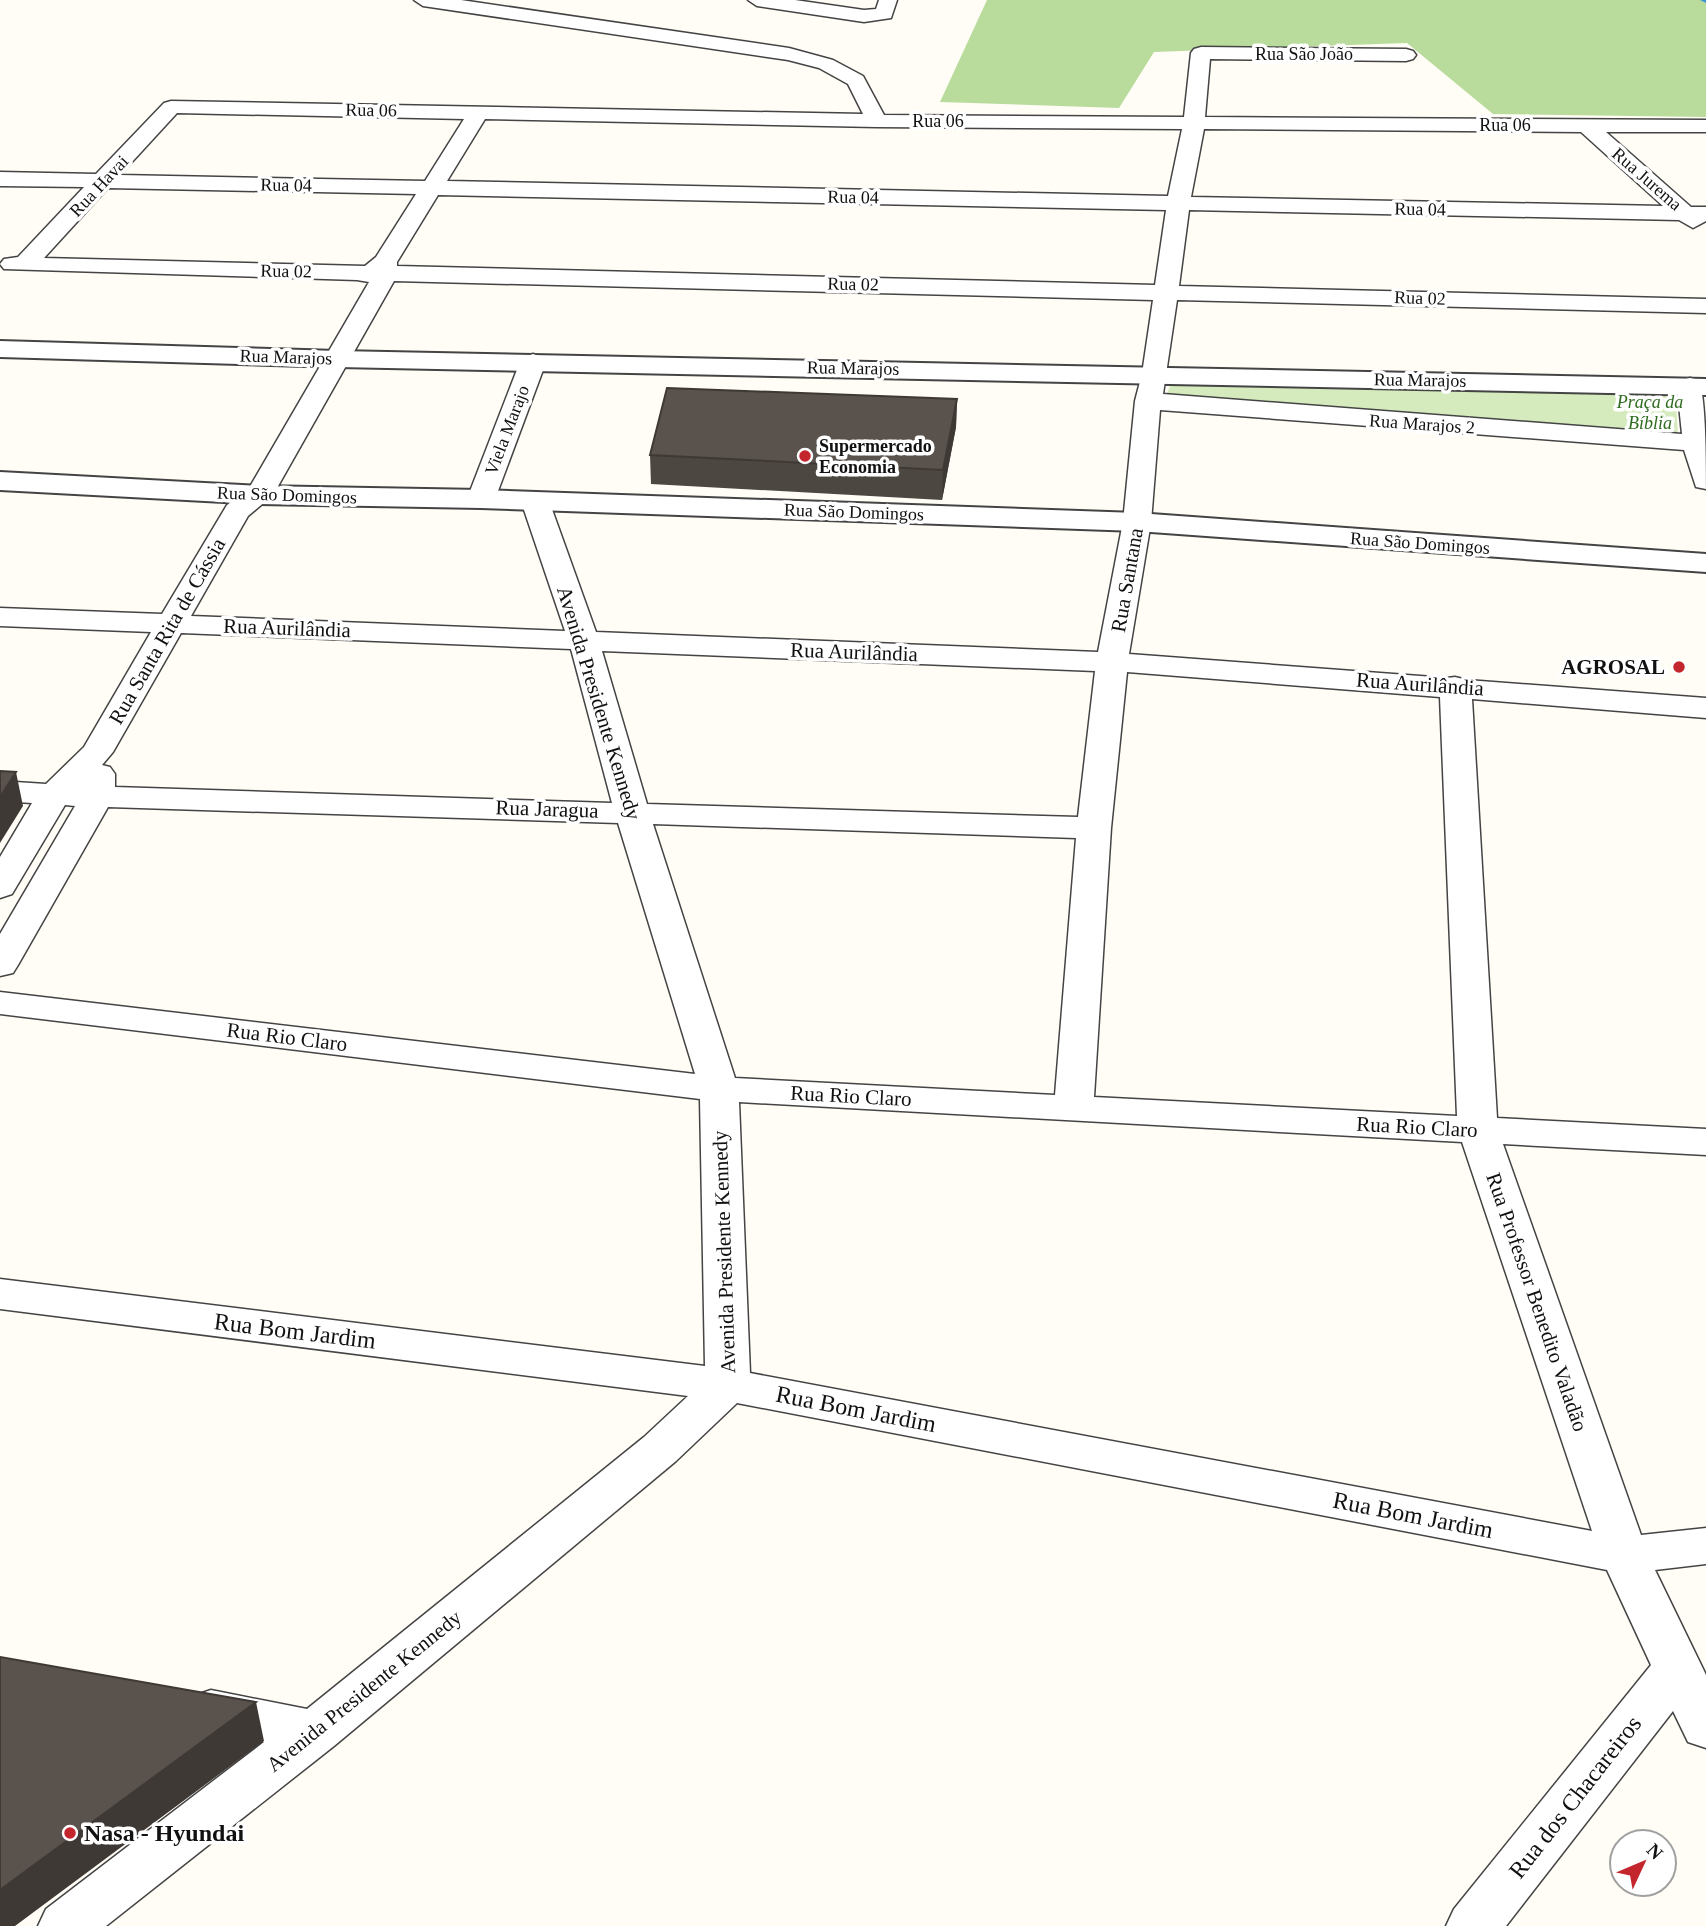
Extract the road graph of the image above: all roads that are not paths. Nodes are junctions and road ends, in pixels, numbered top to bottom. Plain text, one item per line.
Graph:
1 (423, 0) edge
2 (757, 0) edge
3 (886, 7) edge
4 (1201, 54) joint
5 (1406, 55) dead end
6 (171, 107) joint
7 (480, 112) junction
8 (877, 121) junction
9 (1194, 124) junction
10 (1586, 125) junction
11 (1706, 126) edge
12 (0, 179) edge
13 (105, 181) junction
14 (432, 188) junction
15 (1178, 204) junction
16 (1696, 214) edge
17 (1706, 234) edge
18 (0, 264) edge
19 (25, 264) junction
20 (380, 270) junction
21 (1168, 291) junction
22 (1706, 306) edge
23 (0, 349) edge
24 (327, 358) junction
25 (533, 362) junction
26 (1698, 386) edge
27 (1152, 388) junction
28 (1696, 443) junction
29 (0, 481) edge
30 (1706, 481) edge
31 (481, 499) junction
32 (244, 500) junction
33 (535, 501) junction
34 (1138, 522) junction
35 (1706, 563) edge
36 (0, 617) edge
37 (171, 624) junction
38 (583, 641) junction
39 (1112, 662) junction
40 (1455, 687) junction
41 (1706, 708) edge
42 (97, 752) junction
43 (0, 791) edge
44 (99, 794) junction
45 (54, 795) junction
46 (632, 812) junction
47 (1094, 828) junction
48 (0, 887) edge
49 (0, 965) edge
50 (0, 1003) edge
51 (719, 1088) junction
52 (1073, 1110) junction
53 (1478, 1130) junction
54 (1706, 1142) edge
55 (0, 1294) edge
56 (728, 1385) junction
57 (1706, 1546) edge
58 (1624, 1555) junction
59 (1677, 1669) junction
60 (165, 1702) edge
61 (1706, 1727) edge
62 (316, 1731) junction
63 (65, 1926) edge
64 (1474, 1926) edge

1 - 8 street
2 - 3 street
4 - 5 street, Rua São João
4 - 9 street, Rua Santana
6 - 7 street, Rua 06
6 - 13 street, Rua Havai
7 - 8 street, Rua 06
7 - 14 street, Rua Santa Rita de Cássia
8 - 9 street, Rua 06
9 - 10 street, Rua 06
9 - 15 street, Rua Santana
10 - 11 street, Rua 06
10 - 16 street, Rua Jurema
12 - 13 street, Rua 04
13 - 14 street, Rua 04
13 - 19 street, Rua Havai
14 - 15 street, Rua 04
14 - 20 street, Rua Santa Rita de Cássia
15 - 16 street, Rua 04
15 - 21 street, Rua Santana
16 - 17 street, Rua Jurema
18 - 19 street, Rua 02
19 - 20 street, Rua 02
20 - 21 street, Rua 02
20 - 24 street, Rua Santa Rita de Cássia
21 - 22 street, Rua 02
21 - 27 street, Rua Santana
23 - 24 street, Rua Marajos
24 - 25 street, Rua Marajos
24 - 32 street, Rua Santa Rita de Cássia
25 - 27 street, Rua Marajos
25 - 31 street, Viela Marajo
26 - 27 street, Rua Marajos
26 - 28 street
27 - 28 street, Rua Marajos 2
27 - 34 street, Rua Santana
28 - 30 street
29 - 32 street, Rua São Domingos
31 - 32 street, Rua São Domingos
31 - 33 street, Rua São Domingos
32 - 37 street, Rua Santa Rita de Cássia
33 - 34 street, Rua São Domingos
33 - 38 street, Avenida Presidente Kennedy
34 - 35 street, Rua São Domingos
34 - 39 street, Rua Santana
36 - 37 street, Rua Aurilândia
37 - 38 street, Rua Aurilândia
37 - 42 street, Rua Santa Rita de Cássia
38 - 39 street, Rua Aurilândia
38 - 46 street, Avenida Presidente Kennedy
39 - 40 street, Rua Aurilândia
39 - 47 street, Rua Santana
40 - 41 street, Rua Aurilândia
40 - 53 street, Rua Professor Benedito Valadão
42 - 44 street
42 - 45 street, Rua Santa Rita de Cássia
43 - 45 street, Rua Jaragua
44 - 45 street, Rua Jaragua
44 - 46 street, Rua Jaragua
44 - 49 street
45 - 48 street, Rua Santa Rita de Cássia
46 - 47 street, Rua Jaragua
46 - 51 street, Avenida Presidente Kennedy
47 - 52 street, Rua Santana
50 - 51 street, Rua Rio Claro
51 - 52 street, Rua Rio Claro
51 - 56 street, Avenida Presidente Kennedy
52 - 53 street, Rua Rio Claro
53 - 54 street, Rua Rio Claro
53 - 58 street, Rua Professor Benedito Valadão
55 - 56 street, Rua Bom Jardim
56 - 58 street, Rua Bom Jardim
56 - 62 street, Avenida Presidente Kennedy
57 - 58 street, Rua Bom Jardim
58 - 59 street, Rua Professor Benedito Valadão
59 - 61 street, Rua Professor Benedito Valadão
59 - 64 street, Rua dos Chacareiros
60 - 62 street
62 - 63 street, Avenida Presidente Kennedy

